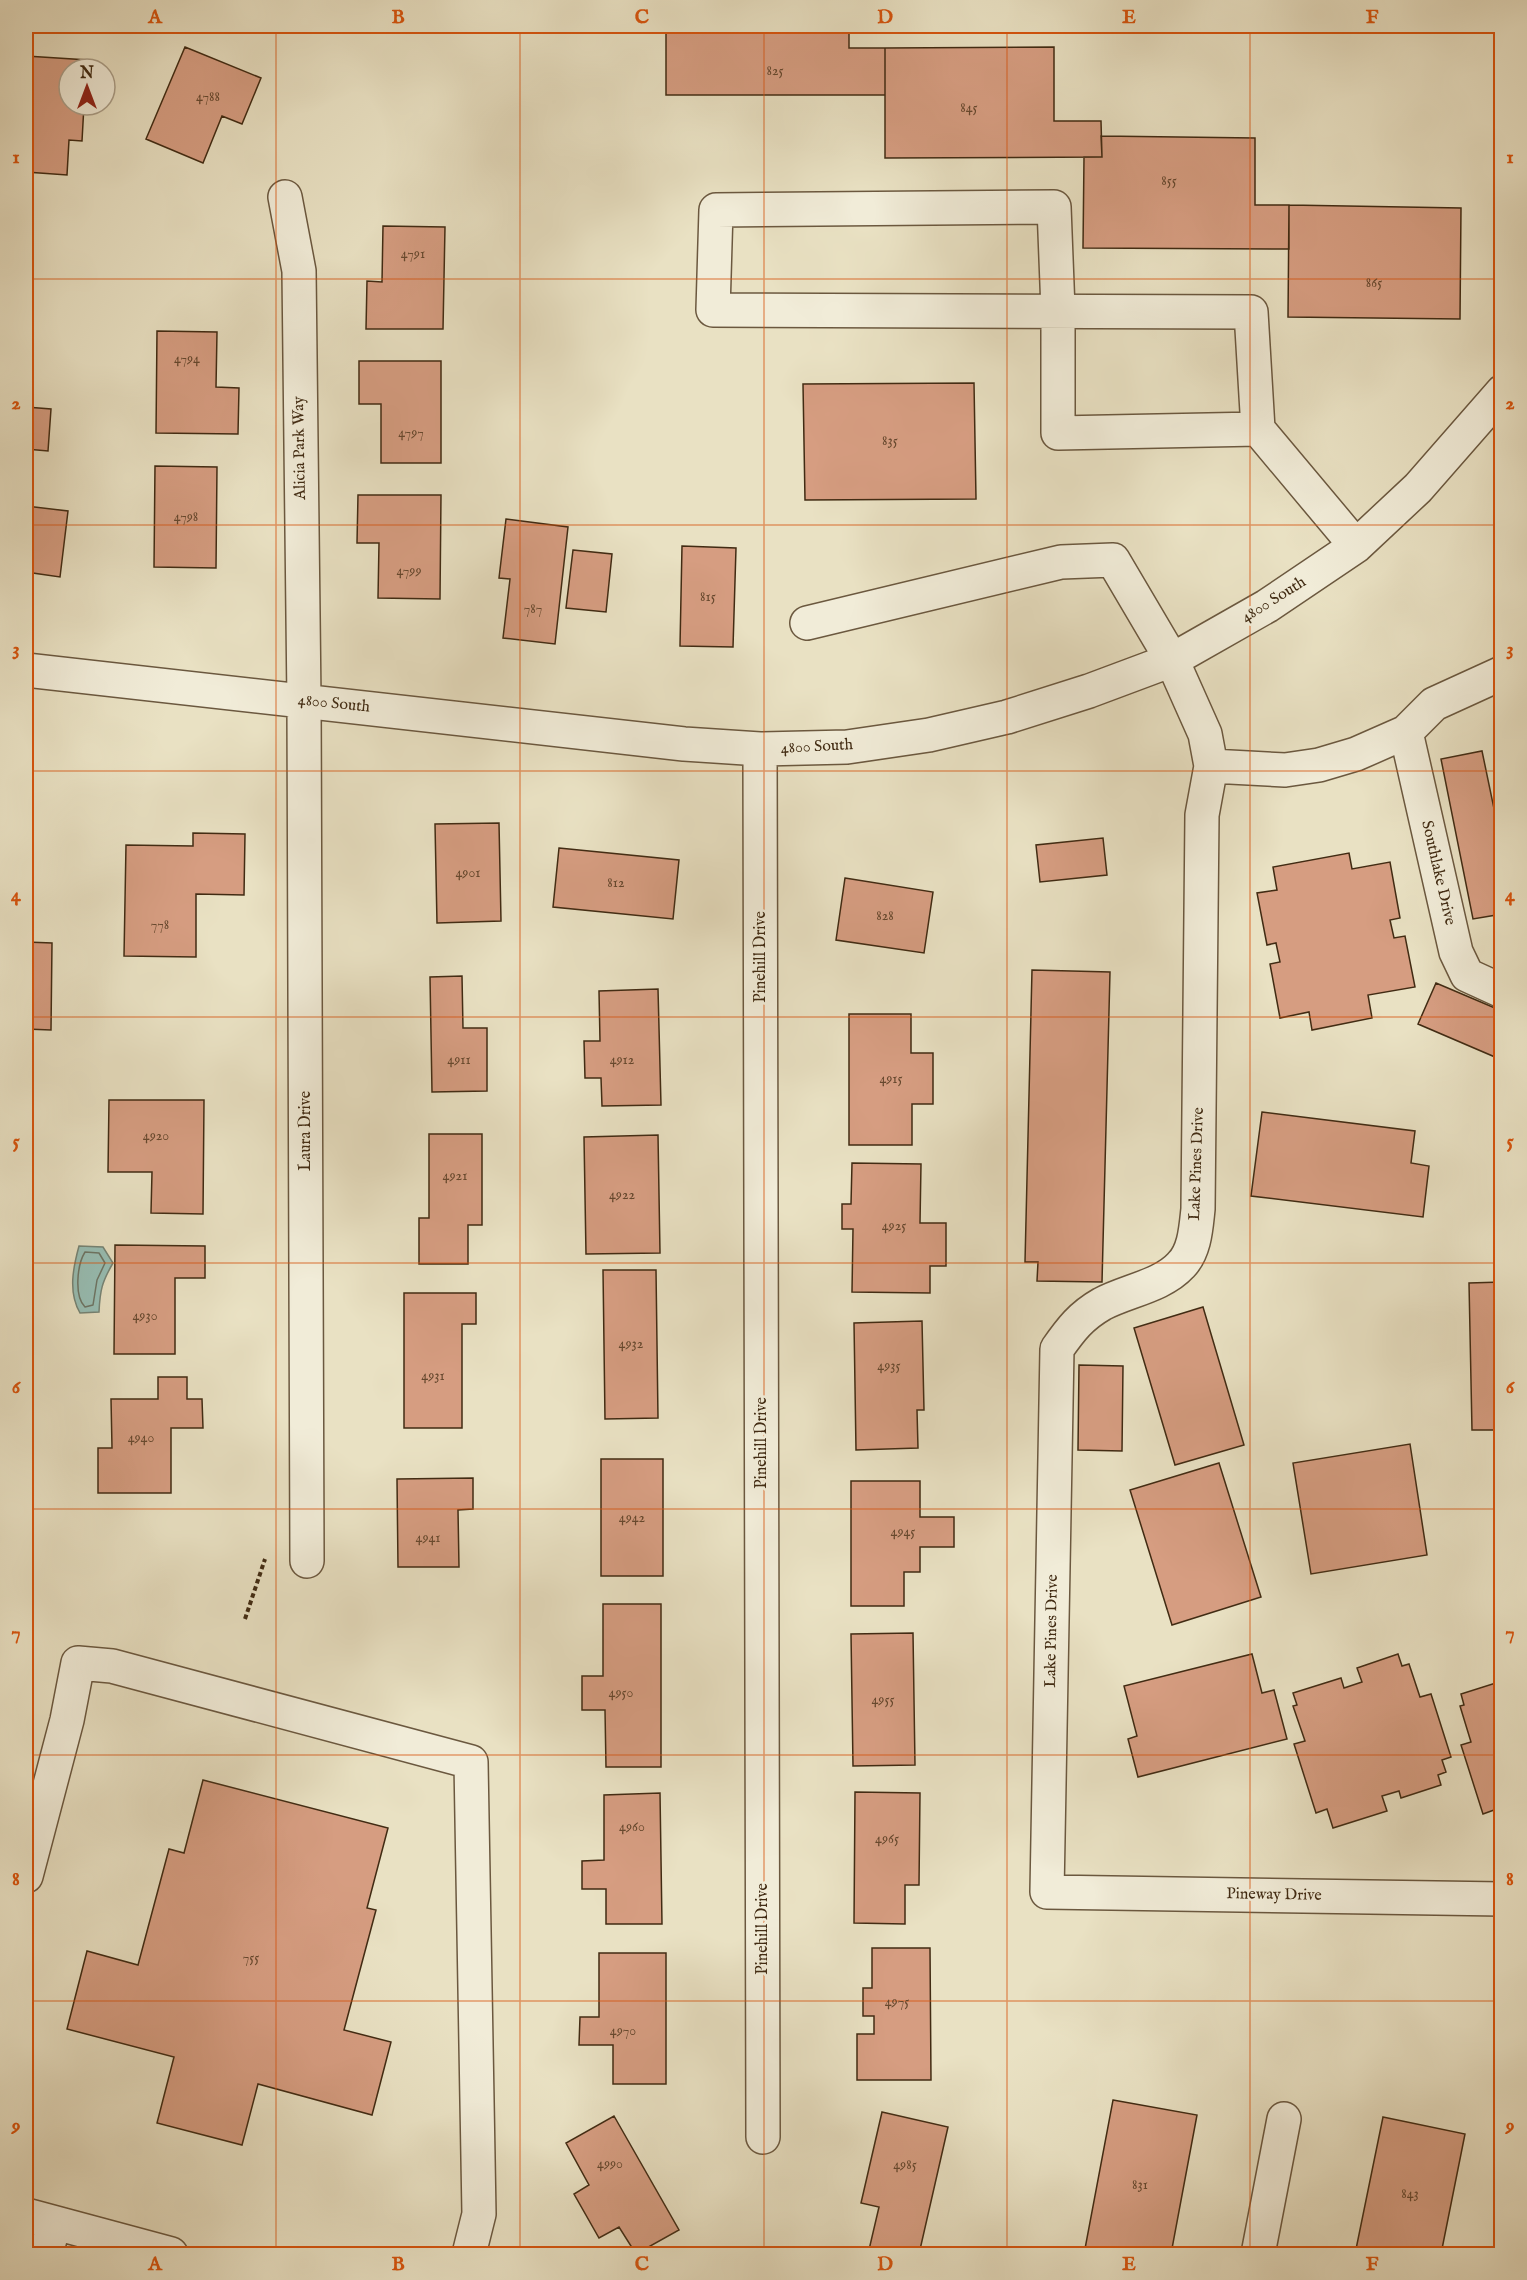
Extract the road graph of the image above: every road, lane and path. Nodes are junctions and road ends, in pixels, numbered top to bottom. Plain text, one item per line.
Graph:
1 (285, 197) dead end
2 (1058, 310) junction
3 (1502, 392) edge
4 (1258, 429) junction
5 (1356, 546) junction
6 (807, 623) dead end
7 (1172, 660) junction
8 (26, 670) edge
9 (1502, 673) edge
10 (304, 701) junction
11 (1406, 732) junction
12 (760, 749) junction
13 (1211, 766) junction
14 (1502, 991) edge
15 (265, 1559) dead end
16 (307, 1562) dead end
17 (245, 1619) dead end
18 (26, 1876) edge
19 (1047, 1892) joint
20 (1502, 1899) edge
21 (1284, 2119) dead end
22 (763, 2137) dead end
23 (40, 2220) edge
24 (46, 2254) edge
25 (171, 2254) edge
26 (470, 2254) edge
27 (1258, 2254) edge

1 - 10 street, Alicia Park Way
2 - 2 street
2 - 4 street
2 - 4 street
3 - 5 street, 4800 South
4 - 5 street
5 - 7 street, 4800 South
6 - 7 street, Lake Pines Drive
7 - 12 street, 4800 South
7 - 13 street, Lake Pines Drive
8 - 10 street, 4800 South
9 - 11 street
10 - 12 street, 4800 South
10 - 16 street, Laura Drive
11 - 13 street
11 - 14 street, Southlake Drive
12 - 22 street, Pinehill Drive
13 - 19 street, Lake Pines Drive
15 - 17 path
18 - 26 street
19 - 20 street, Pineway Drive
21 - 27 street
23 - 24 street
23 - 25 street

